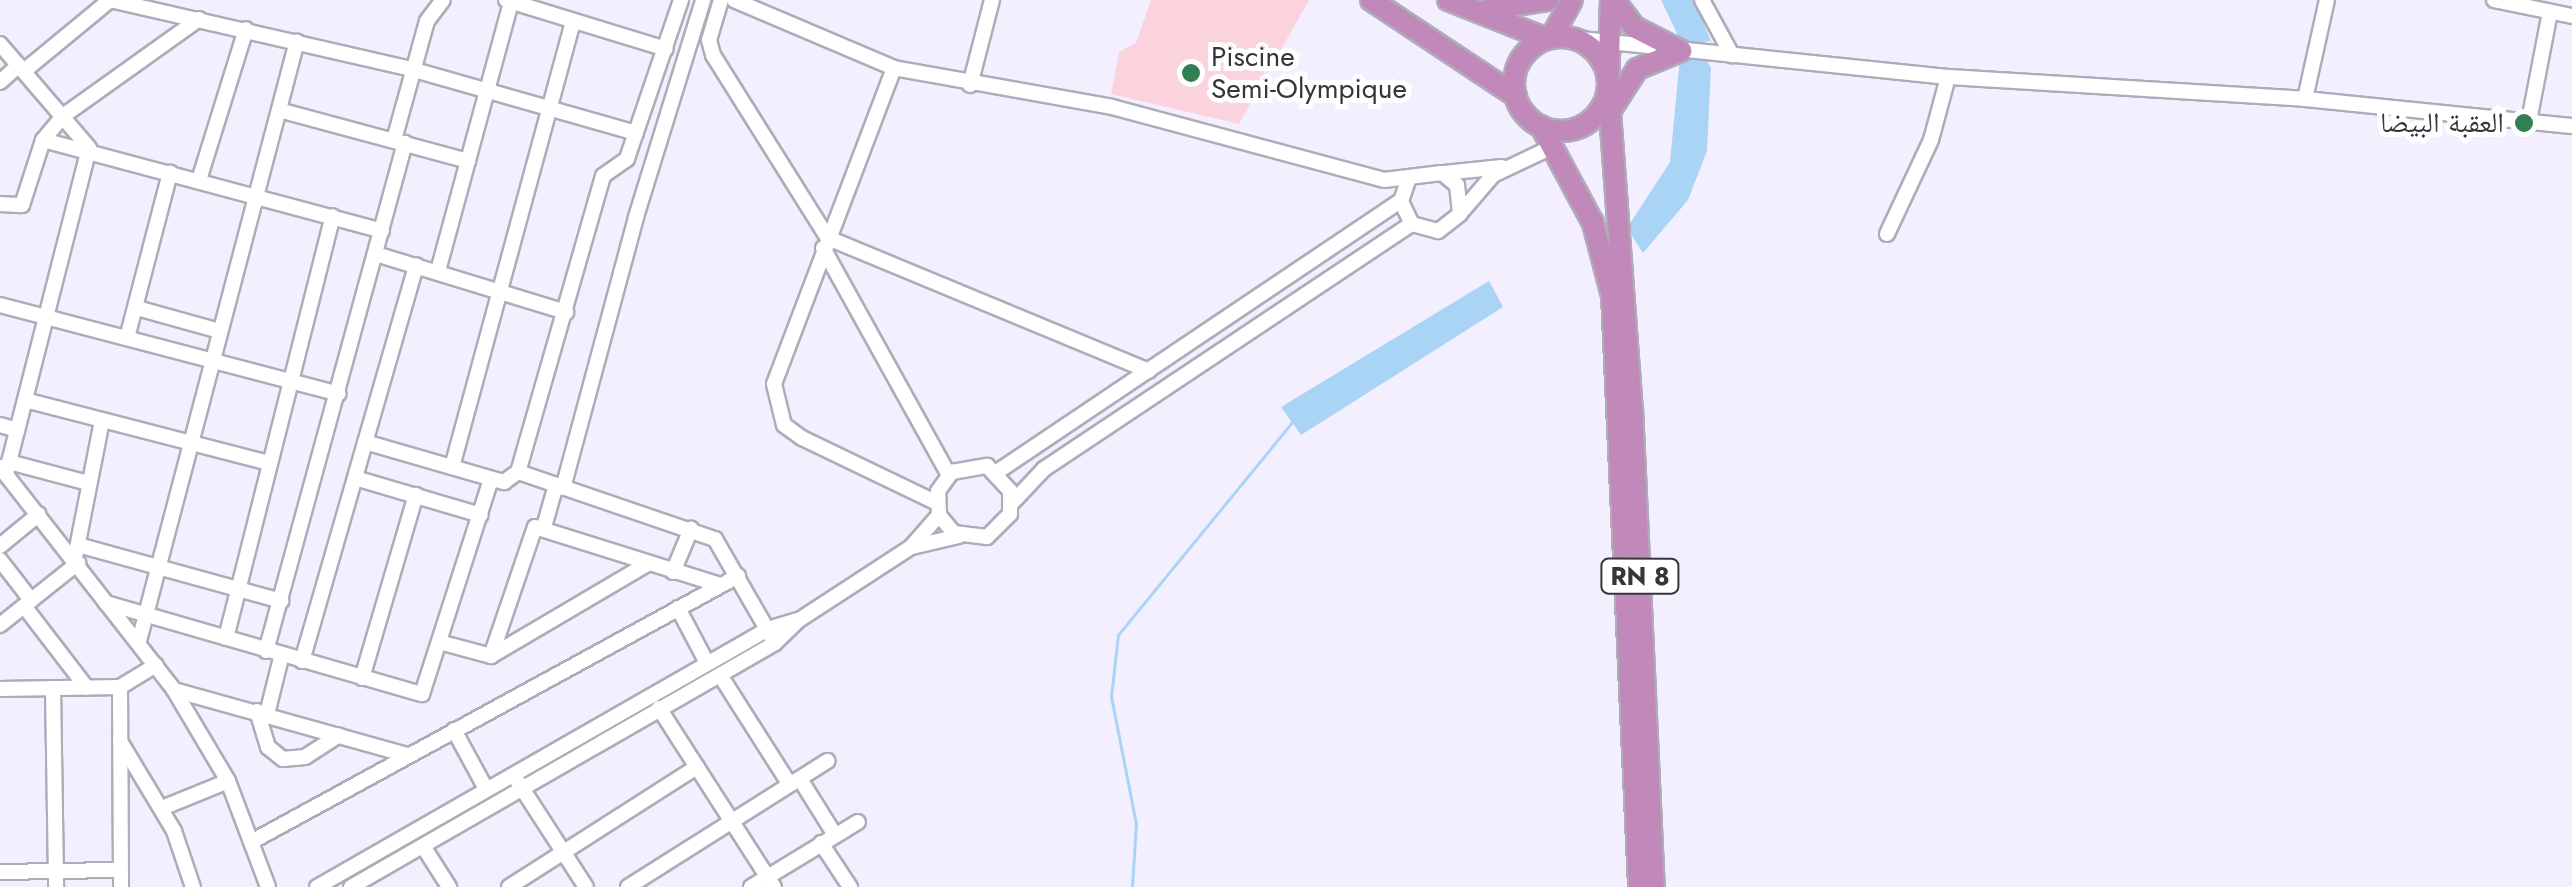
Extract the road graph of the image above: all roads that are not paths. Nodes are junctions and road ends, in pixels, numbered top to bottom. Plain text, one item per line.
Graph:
1 (110, 0) edge
2 (443, 0) edge
3 (681, 0) edge
4 (704, 0) edge
5 (721, 0) edge
6 (734, 0) edge
7 (992, 0) edge
8 (1372, 0) edge
9 (1548, 0) edge
10 (1572, 0) edge
11 (1612, 0) edge
12 (1702, 0) edge
13 (2327, 0) edge
14 (2494, 0) edge
15 (508, 1) edge
16 (1456, 3) edge
17 (2564, 10) edge
18 (198, 19) junction
19 (573, 21) junction
20 (246, 29) junction
21 (1556, 38) junction
22 (297, 41) junction
23 (1613, 42) junction
24 (0, 44) edge
25 (666, 50) junction
26 (1681, 51) junction
27 (1732, 56) junction
28 (21, 68) junction
29 (894, 68) junction
30 (411, 69) junction
31 (1948, 76) junction
32 (0, 82) edge
33 (970, 84) junction
34 (1608, 86) junction
35 (486, 90) junction
36 (1516, 96) junction
37 (2305, 99) junction
38 (550, 108) junction
39 (279, 110) junction
40 (1612, 110) junction
41 (63, 116) junction
42 (2528, 121) junction
43 (1540, 126) junction
44 (2572, 126) edge
45 (636, 133) junction
46 (43, 140) junction
47 (399, 141) junction
48 (1554, 146) junction
49 (89, 148) junction
50 (468, 160) junction
51 (1508, 166) junction
52 (170, 173) junction
53 (1442, 173) junction
54 (198, 180) junction
55 (1408, 181) junction
56 (254, 196) junction
57 (1401, 201) junction
58 (0, 204) edge
59 (1460, 214) junction
60 (333, 216) junction
61 (1412, 224) junction
62 (382, 231) junction
63 (1887, 234) dead end
64 (826, 243) junction
65 (376, 254) junction
66 (416, 265) junction
67 (1616, 266) junction
68 (438, 271) junction
69 (500, 290) junction
70 (0, 305) edge
71 (136, 308) junction
72 (566, 312) junction
73 (46, 316) junction
74 (216, 330) junction
75 (127, 338) junction
76 (210, 358) junction
77 (1149, 371) junction
78 (291, 380) junction
79 (339, 394) junction
80 (25, 400) junction
81 (102, 421) junction
82 (0, 426) edge
83 (17, 430) junction
84 (187, 442) junction
85 (365, 442) junction
86 (268, 463) junction
87 (5, 467) edge
88 (452, 467) junction
89 (518, 472) junction
90 (997, 472) junction
91 (949, 475) junction
92 (355, 478) junction
93 (491, 479) junction
94 (88, 482) junction
95 (560, 487) junction
96 (416, 495) junction
97 (1012, 503) junction
98 (938, 509) junction
99 (39, 514) junction
100 (481, 514) junction
101 (544, 527) junction
102 (691, 529) junction
103 (959, 536) junction
104 (1, 544) edge
105 (911, 547) junction
106 (76, 556) junction
107 (0, 560) edge
108 (649, 563) junction
109 (157, 568) junction
110 (676, 573) junction
111 (738, 576) junction
112 (720, 586) junction
113 (240, 588) junction
114 (281, 601) junction
115 (28, 603) junction
116 (106, 603) junction
117 (683, 605) junction
118 (144, 616) junction
119 (799, 620) junction
120 (0, 625) edge
121 (768, 629) junction
122 (226, 638) junction
123 (139, 642) junction
124 (443, 643) junction
125 (776, 643) junction
126 (274, 652) junction
127 (491, 656) junction
128 (302, 661) junction
129 (707, 663) junction
130 (156, 665) junction
131 (720, 675) junction
132 (362, 678) junction
133 (120, 687) junction
134 (53, 688) junction
135 (87, 688) junction
136 (0, 689) edge
137 (174, 690) junction
138 (659, 708) junction
139 (262, 712) junction
140 (454, 730) junction
141 (339, 735) junction
142 (120, 740) junction
143 (362, 742) junction
144 (407, 755) junction
145 (828, 761) dead end
146 (697, 767) junction
147 (382, 769) junction
148 (516, 780) junction
149 (228, 781) junction
150 (795, 782) junction
151 (486, 788) junction
152 (162, 808) junction
153 (732, 822) junction
154 (858, 822) dead end
155 (835, 835) junction
156 (251, 842) junction
157 (821, 843) junction
158 (423, 846) junction
159 (563, 852) junction
160 (120, 870) junction
161 (0, 872) edge
162 (55, 879) edge
163 (771, 882) edge
164 (362, 885) edge
165 (265, 886) edge
166 (121, 887) edge
167 (193, 887) edge
168 (317, 887) edge
169 (449, 887) edge
170 (509, 887) edge
171 (586, 887) edge
172 (628, 887) edge
173 (751, 887) edge
174 (850, 887) edge
175 (1639, 887) edge
176 (1654, 887) edge

1 - 18 street
1 - 28 street
2 - 30 street
3 - 25 street
4 - 95 street
5 - 64 street
6 - 29 street
7 - 33 street
8 - 36 highway
9 - 16 highway
10 - 21 highway
11 - 23 highway
11 - 26 highway
12 - 27 street
13 - 37 street
14 - 17 street
15 - 19 street
15 - 35 street
16 - 21 highway
17 - 42 street
18 - 20 street
18 - 41 street
19 - 25 street
19 - 38 street
20 - 22 street
20 - 54 street
21 - 23 street
21 - 34 highway
21 - 36 highway
22 - 30 street
22 - 39 street
23 - 26 street
23 - 34 highway
24 - 28 street
25 - 45 street
26 - 27 street
26 - 40 highway
27 - 31 street
28 - 32 street
28 - 41 street
29 - 33 street
29 - 64 street
30 - 35 street
30 - 47 street
31 - 37 street
31 - 63 street
33 - 55 street
34 - 40 highway, RN 8
34 - 43 highway
35 - 38 street
35 - 50 street
36 - 43 highway
37 - 42 street
38 - 45 street
38 - 69 street
39 - 47 street
39 - 56 street
40 - 67 highway, RN 8
41 - 46 street
41 - 49 street
42 - 44 street
43 - 48 highway, RN 8
45 - 72 street
46 - 49 street
46 - 58 street
47 - 50 street
47 - 62 street
48 - 51 street
48 - 67 highway, RN 8
49 - 52 street
49 - 73 street
50 - 68 street
51 - 53 street
51 - 59 street
52 - 54 street
52 - 71 street
53 - 55 street
53 - 59 street
54 - 56 street
55 - 57 street
56 - 60 street
56 - 74 street
57 - 61 street
57 - 77 street
59 - 61 street
60 - 62 street
60 - 78 street
61 - 97 street
62 - 65 street
64 - 77 street
64 - 91 street
64 - 98 street
65 - 66 street
65 - 79 street
66 - 68 street
66 - 85 street
67 - 175 highway, RN 8
67 - 176 highway, RN 8
68 - 69 street
69 - 72 street
69 - 88 street
70 - 73 street
71 - 74 street
71 - 75 street
72 - 89 street
73 - 75 street
73 - 80 street
74 - 76 street
75 - 76 street
76 - 78 street
76 - 84 street
77 - 90 street
78 - 79 street
78 - 86 street
79 - 114 street
80 - 81 street
80 - 83 street
81 - 84 street
81 - 94 street
82 - 83 street
83 - 87 street
84 - 86 street
84 - 109 street
85 - 88 street
85 - 92 street
86 - 113 street
87 - 94 street
87 - 99 street
88 - 93 street
89 - 93 street
89 - 95 street
90 - 91 street
90 - 97 street
91 - 98 street
92 - 96 street
92 - 128 street
93 - 100 street
94 - 106 street
95 - 101 street
95 - 102 street
96 - 100 street
96 - 132 street
97 - 103 street
98 - 103 street
98 - 105 street
99 - 104 street
99 - 106 street
100 - 124 street
101 - 108 street
101 - 127 street
102 - 110 street
102 - 111 street
103 - 105 street
105 - 119 street
106 - 109 street
106 - 115 street
106 - 116 street
107 - 115 street
108 - 110 street
108 - 127 street
109 - 113 street
109 - 118 street
110 - 112 street
110 - 117 street
111 - 112 street
111 - 121 street
112 - 117 street
113 - 114 street
113 - 122 street
114 - 126 street
115 - 120 street
115 - 135 street
116 - 118 street
116 - 123 street
117 - 129 street
117 - 140 street
118 - 122 street
118 - 123 street
119 - 121 street
119 - 125 street
121 - 125 street
121 - 129 street
122 - 126 street
123 - 130 street
124 - 127 street
124 - 132 street
125 - 131 street
126 - 128 street
126 - 139 street
128 - 132 street
129 - 148 street
130 - 133 street
130 - 137 street
131 - 138 street
131 - 150 street
133 - 135 street
133 - 142 street
134 - 135 street
134 - 136 street
134 - 162 street
137 - 139 street
137 - 149 street
138 - 146 street
138 - 148 street
139 - 141 street
139 - 141 street
140 - 144 street
140 - 151 street
141 - 143 street
142 - 152 street
142 - 160 street
143 - 144 street
143 - 147 street
144 - 147 street
145 - 150 street
146 - 153 street
146 - 159 street
147 - 156 street
148 - 151 street
148 - 158 street
148 - 159 street
149 - 152 street
149 - 156 street
150 - 153 street
150 - 155 street
151 - 168 street
152 - 167 street
153 - 163 street
153 - 172 street
154 - 155 street
155 - 157 street
156 - 165 street
157 - 163 street
157 - 174 street
158 - 164 street
158 - 169 street
159 - 170 street
159 - 171 street
160 - 162 street
160 - 166 street
161 - 162 street
163 - 173 street

